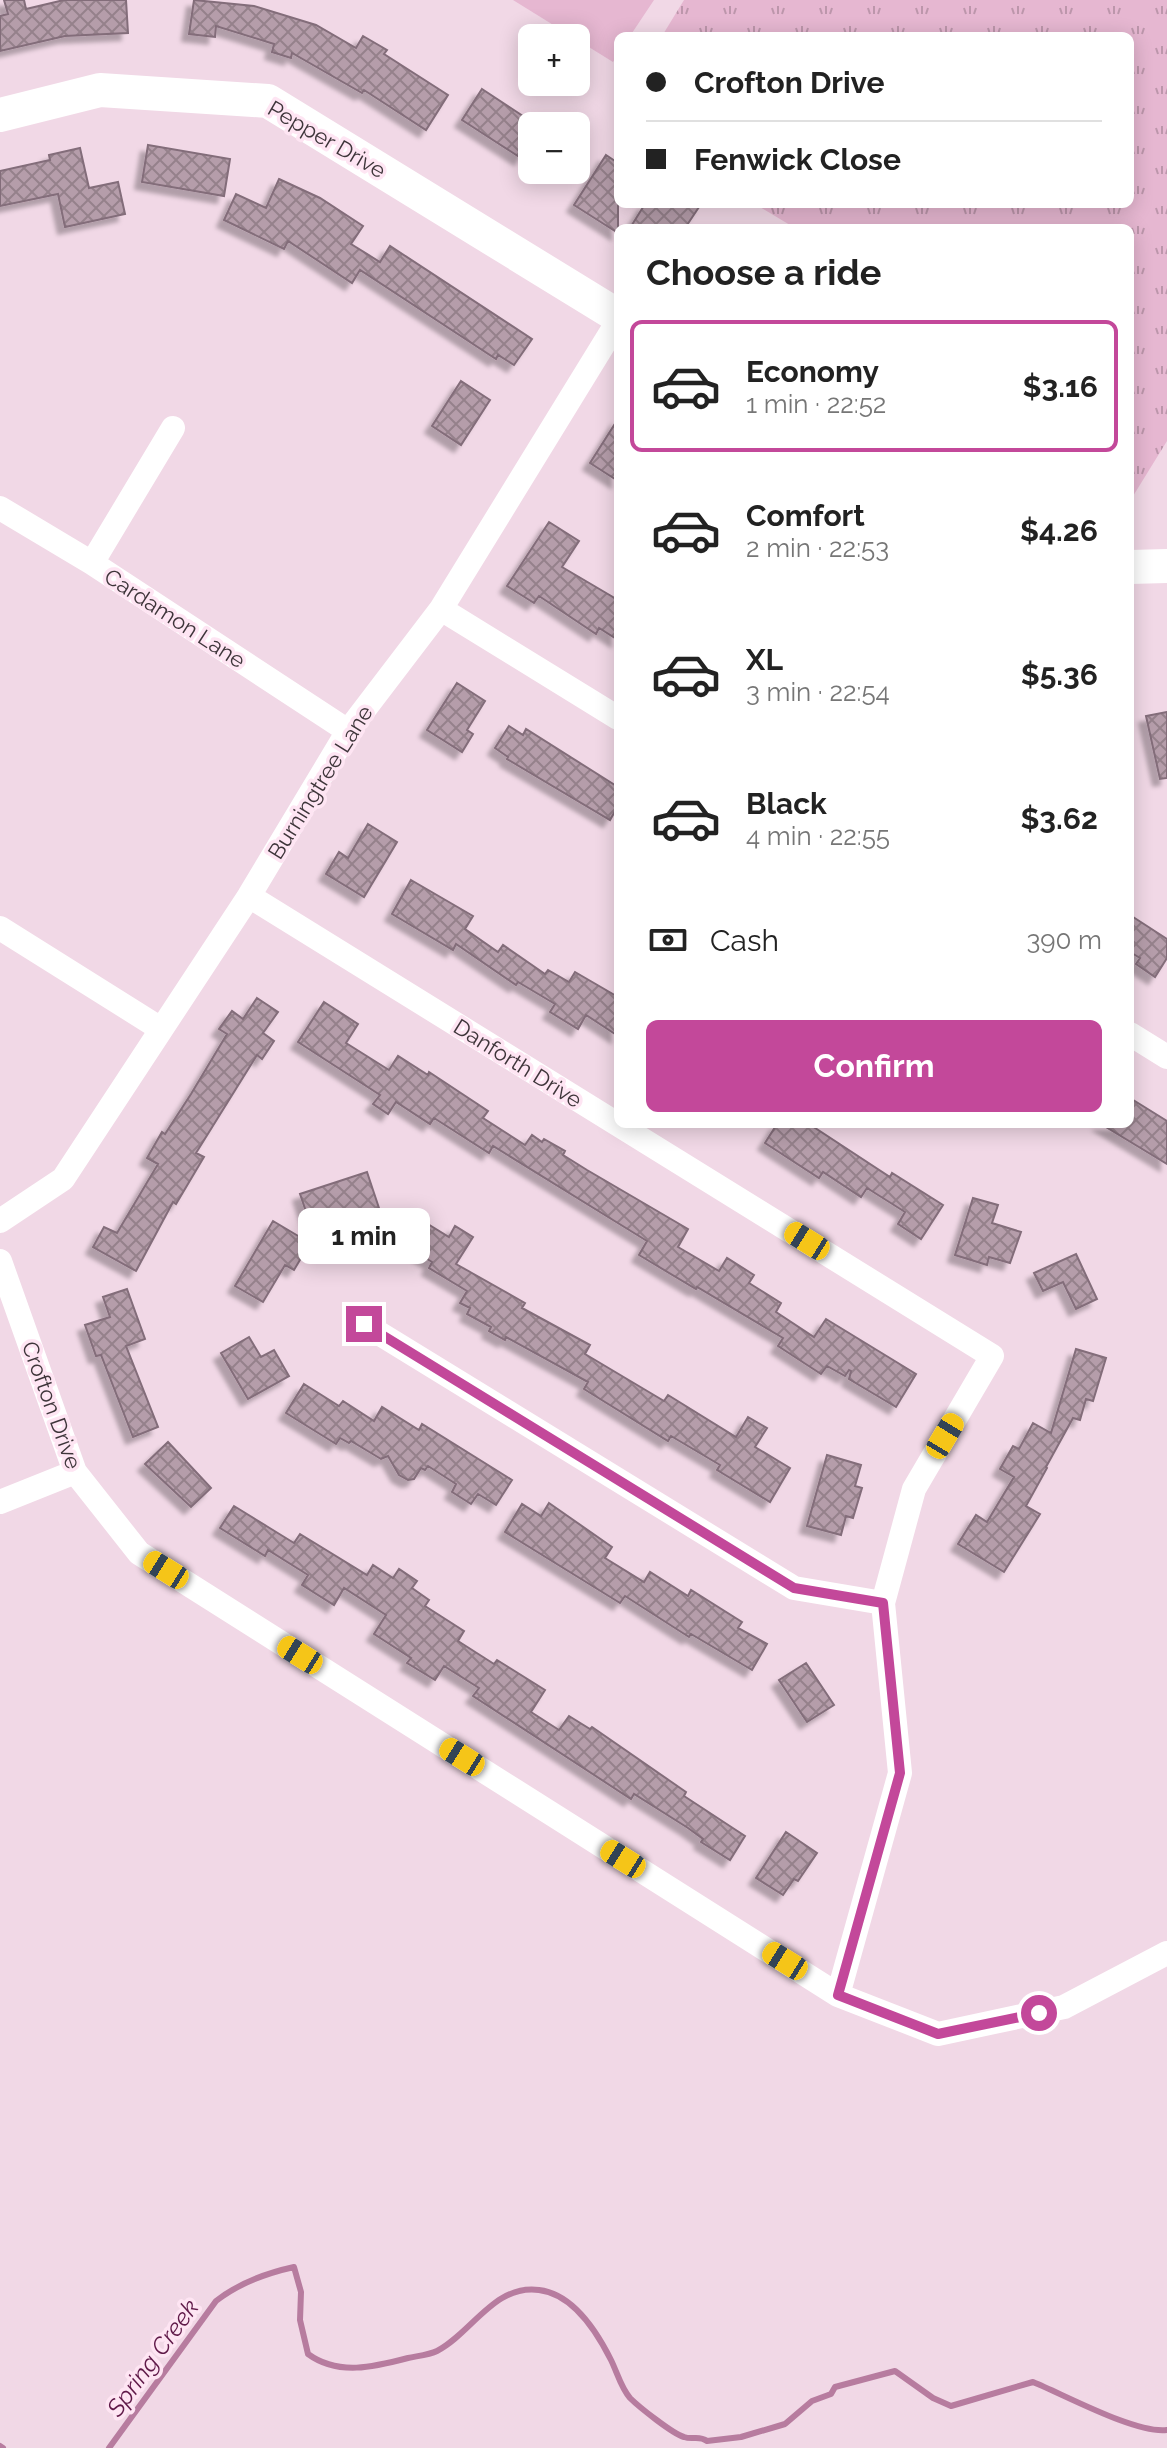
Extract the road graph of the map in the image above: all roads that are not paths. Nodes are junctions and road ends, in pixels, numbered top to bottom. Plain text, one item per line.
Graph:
1 (0, 115) edge
2 (614, 316) edge
3 (614, 325) edge
4 (173, 428) dead end
5 (0, 508) edge
6 (92, 563) junction
7 (1167, 566) edge
8 (1134, 567) edge
9 (441, 609) junction
10 (614, 716) edge
11 (348, 731) junction
12 (249, 896) junction
13 (0, 928) edge
14 (161, 1029) junction
15 (1134, 1036) edge
16 (1167, 1057) edge
17 (614, 1122) edge
18 (624, 1128) edge
19 (0, 1221) edge
20 (0, 1261) edge
21 (364, 1324) dead end
22 (75, 1472) junction
23 (0, 1502) edge
24 (883, 1603) junction
25 (1167, 1953) edge
26 (838, 1995) junction

1 - 2 street, Pepper Drive
3 - 9 street, Burningtree Lane
4 - 6 street
5 - 6 street, Cardamon Lane
6 - 11 street, Cardamon Lane
7 - 8 street
9 - 10 street
9 - 11 street, Burningtree Lane
11 - 12 street, Burningtree Lane
12 - 14 street, Burningtree Lane
12 - 17 street, Danforth Drive
13 - 14 street
14 - 19 street, Burningtree Lane
15 - 16 street
18 - 24 street, Danforth Drive
20 - 22 street, Crofton Drive
21 - 24 street
22 - 23 street
22 - 26 street, Crofton Drive
24 - 26 street
25 - 26 street, Crofton Drive

